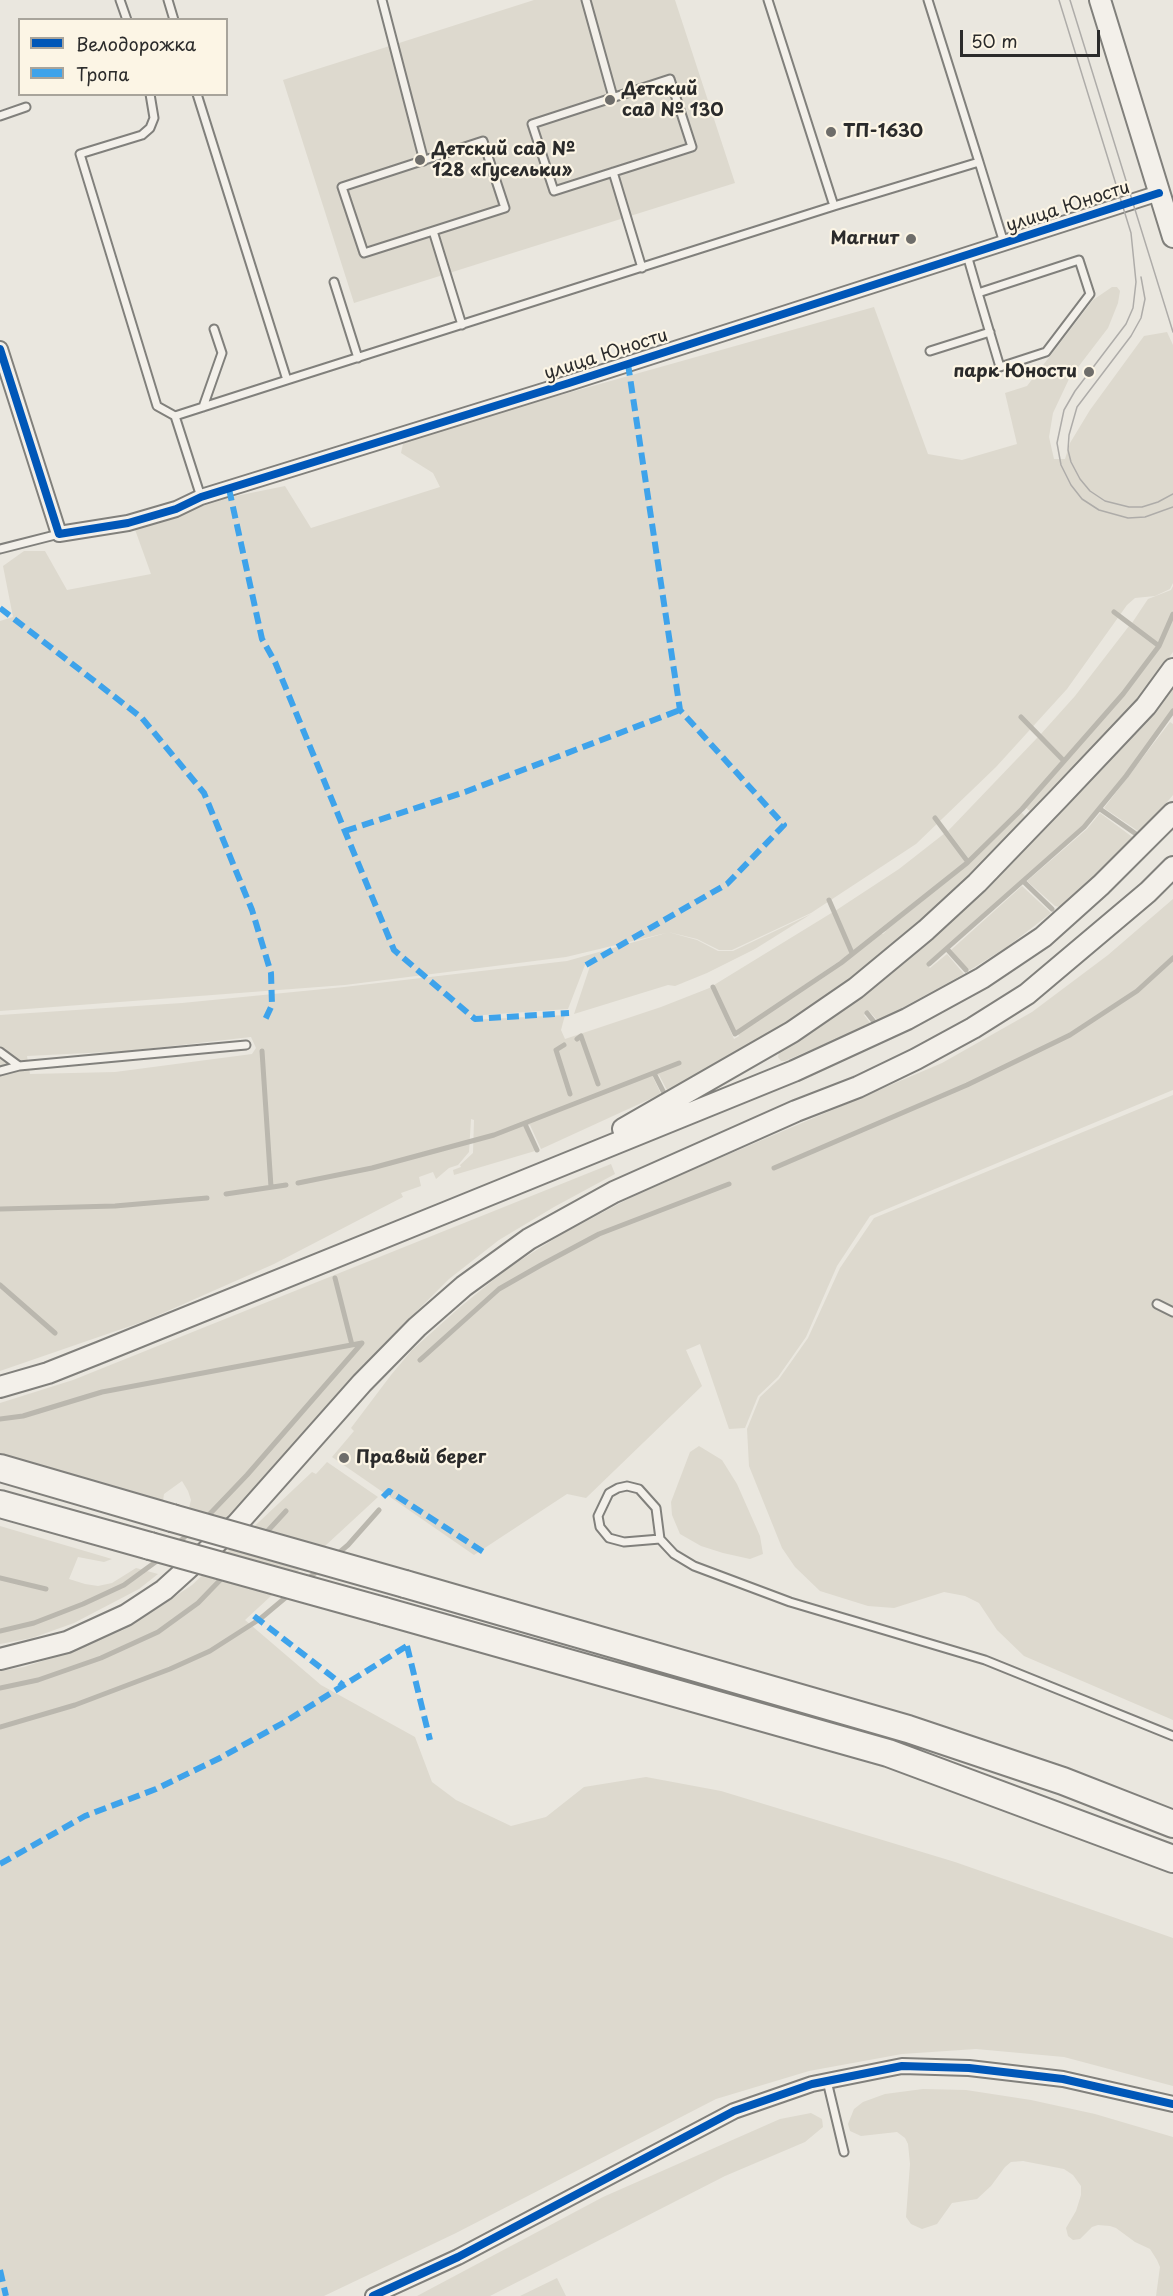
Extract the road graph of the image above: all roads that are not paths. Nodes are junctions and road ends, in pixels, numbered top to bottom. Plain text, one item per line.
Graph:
1 (120, 0) edge
2 (168, 0) edge
3 (382, 0) edge
4 (586, 0) edge
5 (768, 0) edge
6 (928, 0) edge
7 (1100, 0) edge
8 (126, 18) edge
9 (173, 18) edge
10 (150, 96) edge
11 (198, 96) edge
12 (613, 98) junction
13 (26, 107) dead end
14 (0, 116) edge
15 (424, 161) junction
16 (979, 162) junction
17 (613, 172) junction
18 (1160, 193) junction
19 (834, 206) junction
20 (1171, 225) edge
21 (434, 231) junction
22 (1004, 243) junction
23 (967, 255) junction
24 (642, 268) junction
25 (334, 282) dead end
26 (978, 293) junction
27 (462, 325) junction
28 (214, 329) dead end
29 (990, 332) junction
30 (0, 349) edge
31 (930, 351) dead end
32 (358, 358) junction
33 (287, 380) junction
34 (202, 407) junction
35 (175, 416) junction
36 (201, 497) junction
37 (58, 534) junction
38 (0, 549) edge
39 (1173, 669) edge
40 (1173, 813) edge
41 (1173, 867) edge
42 (246, 1045) dead end
43 (0, 1052) edge
44 (19, 1066) junction
45 (0, 1071) edge
46 (561, 1165) junction
47 (1157, 1304) dead end
48 (1173, 1312) edge
49 (0, 1387) edge
50 (0, 1468) edge
51 (0, 1504) edge
52 (660, 1539) junction
53 (0, 1659) edge
54 (1173, 1736) edge
55 (1173, 1824) edge
56 (1173, 1859) edge
57 (827, 2081) junction
58 (1173, 2104) edge
59 (844, 2152) dead end
60 (374, 2296) edge

1 - 8 lane
2 - 9 lane
3 - 15 lane
4 - 12 lane
5 - 19 lane
6 - 16 lane
7 - 18 main road
10 - 35 lane
11 - 33 lane
12 - 17 lane
12 - 17 lane
13 - 14 lane
15 - 21 lane
15 - 21 lane
16 - 19 lane
16 - 22 lane
17 - 24 lane
18 - 20 main road
18 - 22 street, улица Юности
19 - 24 lane
21 - 27 lane
22 - 23 street, улица Юности
23 - 26 lane
23 - 36 street, улица Юности
24 - 27 lane
25 - 32 lane
26 - 29 lane
26 - 29 lane
27 - 32 lane
28 - 34 lane
29 - 31 lane
30 - 37 street
32 - 33 lane
33 - 34 lane
34 - 35 lane
35 - 36 lane
36 - 37 street, улица Юности
37 - 38 lane
39 - 46 main road
40 - 46 main road
41 - 53 main road
42 - 44 lane
43 - 44 lane
44 - 45 lane
46 - 49 main road
47 - 48 lane
50 - 55 highway, bridge
51 - 56 highway, bridge
52 - 52 lane
52 - 54 lane
57 - 58 street
57 - 59 lane
57 - 60 street

